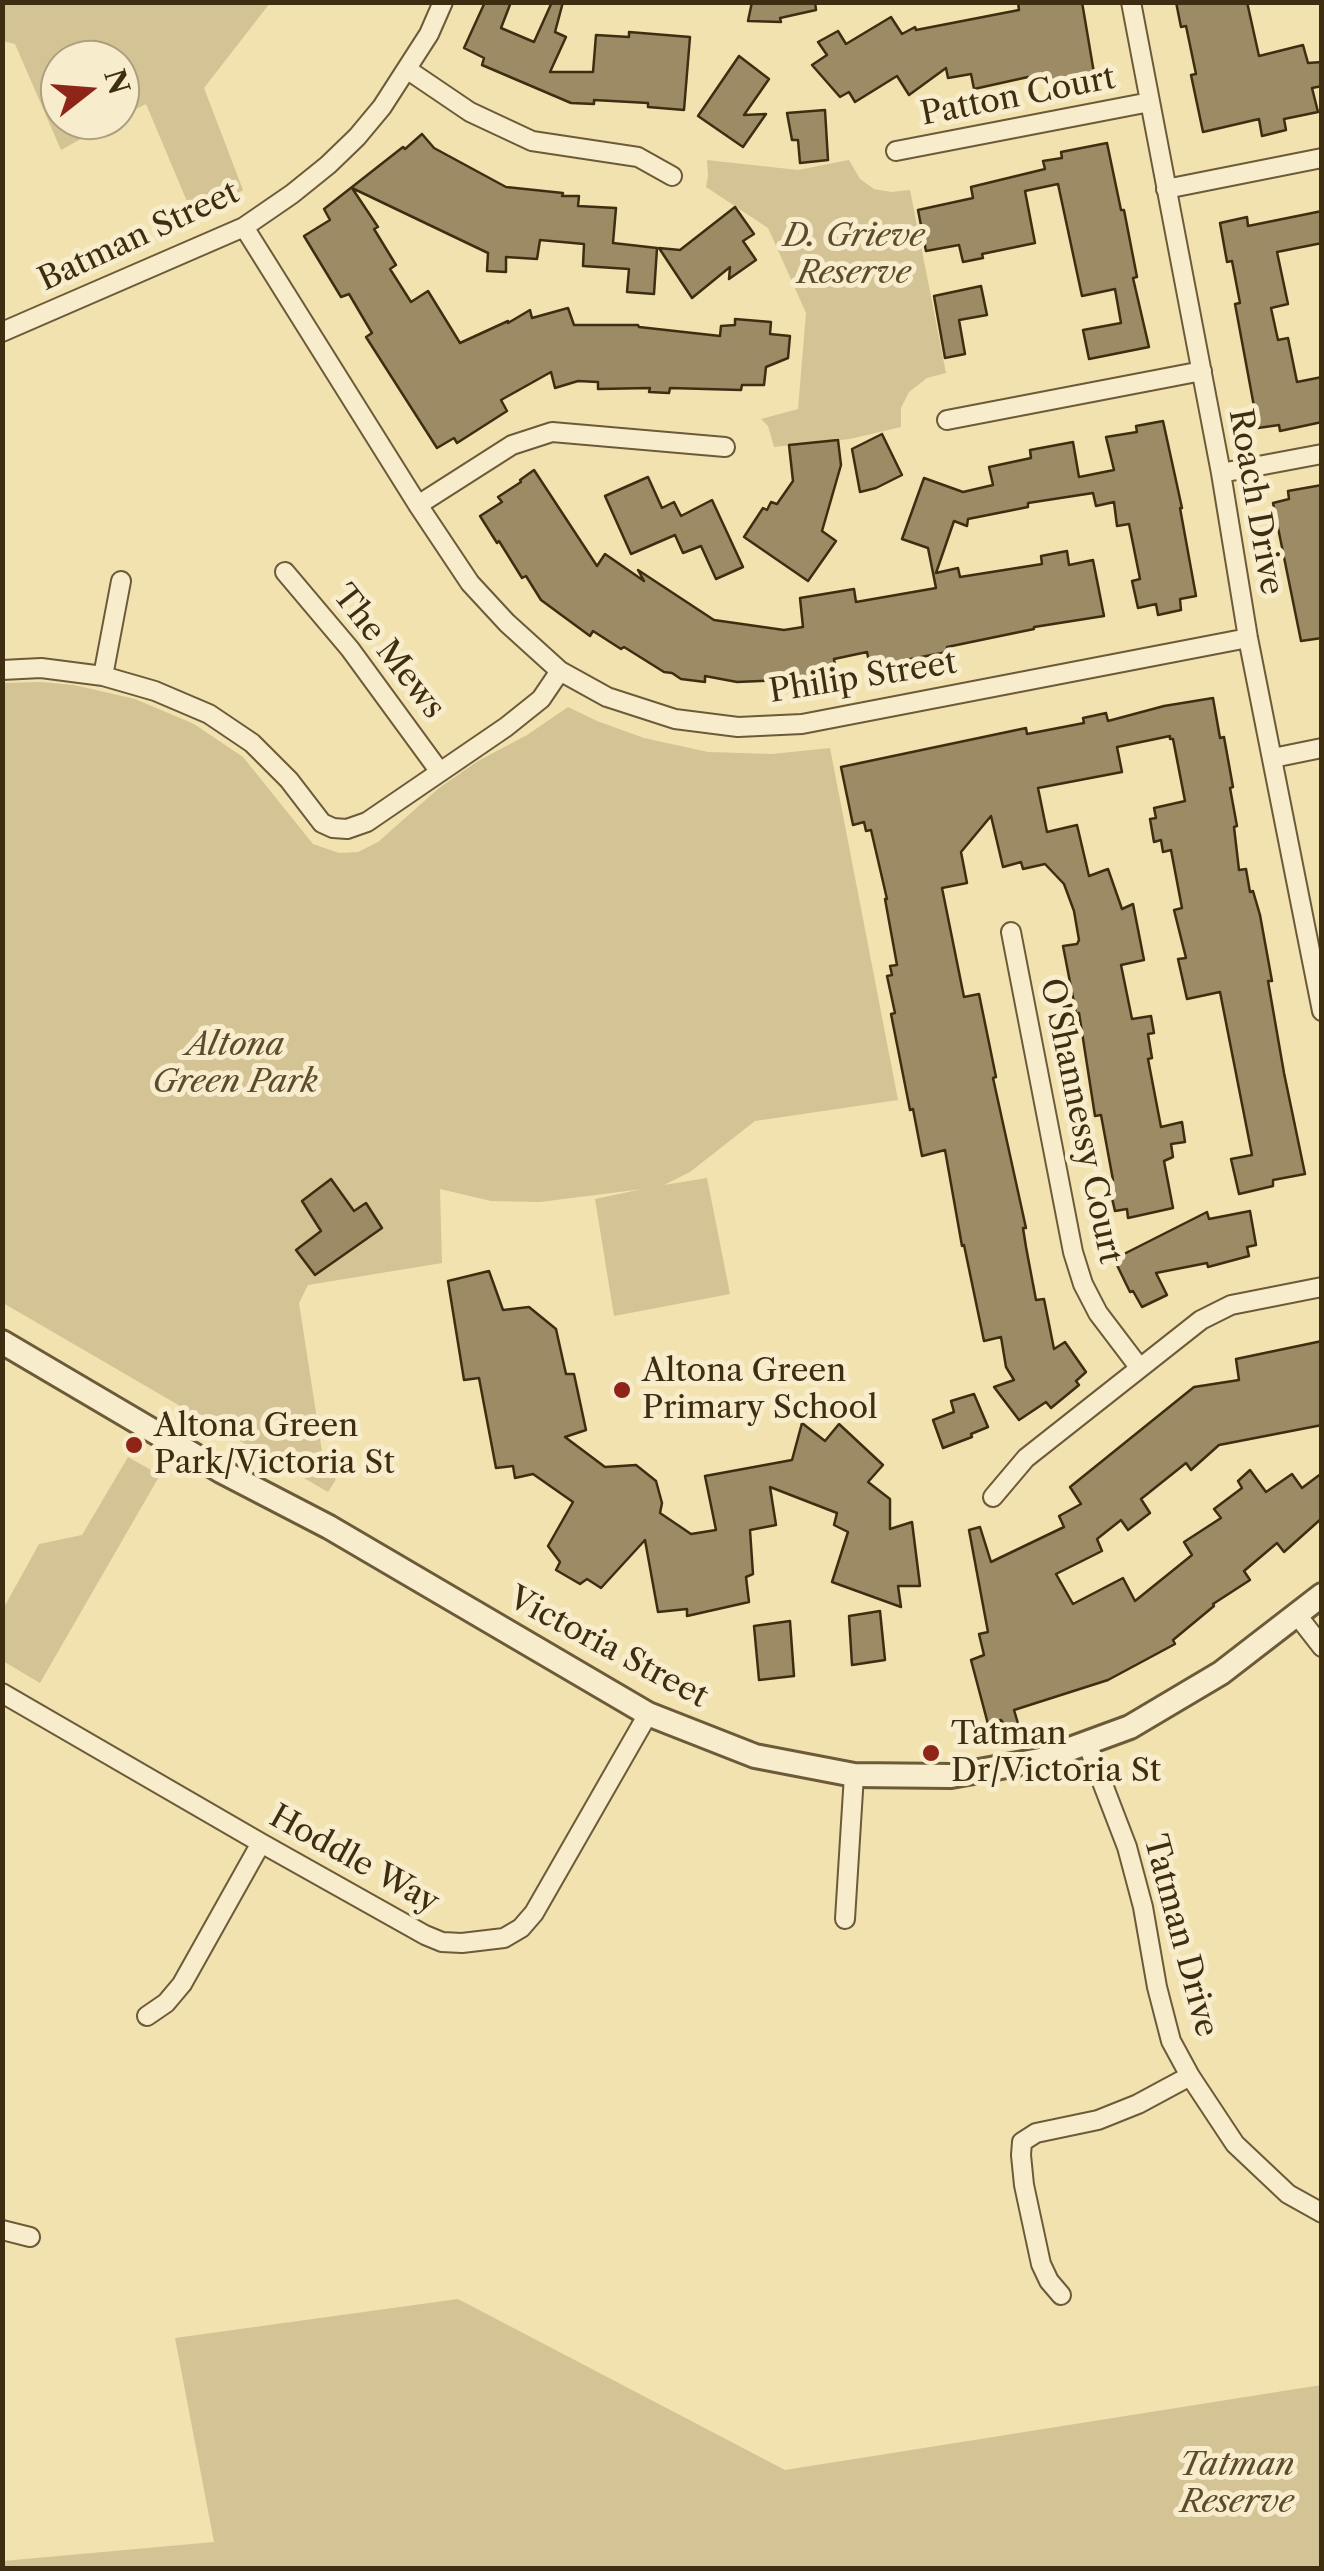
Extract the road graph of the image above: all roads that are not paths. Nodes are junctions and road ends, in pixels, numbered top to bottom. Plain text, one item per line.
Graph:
1 (443, 2) edge
2 (1131, 2) edge
3 (408, 70) junction
4 (1150, 102) junction
5 (896, 150) dead end
6 (1322, 158) edge
7 (672, 176) dead end
8 (1166, 188) junction
9 (244, 227) junction
10 (2, 332) edge
11 (1202, 371) junction
12 (947, 420) dead end
13 (725, 447) dead end
14 (1322, 454) edge
15 (1222, 474) junction
16 (418, 505) junction
17 (285, 572) dead end
18 (121, 581) dead end
19 (1248, 638) junction
20 (2, 670) edge
21 (560, 671) junction
22 (103, 676) junction
23 (1322, 748) edge
24 (1272, 758) junction
25 (440, 772) junction
26 (1011, 932) dead end
27 (1322, 1011) edge
28 (1322, 1286) edge
29 (2, 1342) edge
30 (1139, 1367) junction
31 (993, 1497) dead end
32 (1322, 1595) edge
33 (1297, 1614) junction
34 (1322, 1648) edge
35 (2, 1692) edge
36 (648, 1714) junction
37 (1087, 1743) junction
38 (854, 1776) junction
39 (261, 1843) junction
40 (845, 1919) dead end
41 (148, 2016) dead end
42 (1190, 2076) junction
43 (1322, 2213) edge
44 (2, 2230) edge
45 (30, 2237) dead end
46 (1061, 2295) dead end

1 - 3 street, Batman Street
2 - 4 street, Roach Drive
3 - 7 street
3 - 9 street, Batman Street
4 - 5 street, Patton Court
4 - 8 street, Roach Drive
6 - 8 street
8 - 11 street, Roach Drive
9 - 10 street, Batman Street
9 - 16 street, Philip Street
11 - 12 street
11 - 15 street, Roach Drive
13 - 16 street
14 - 15 street
15 - 19 street, Roach Drive
16 - 21 street, Philip Street
17 - 25 street, The Mews
18 - 22 street
19 - 21 street, Philip Street
19 - 24 street, Roach Drive
20 - 22 street
21 - 25 street
22 - 25 street
23 - 24 street
24 - 27 street, Roach Drive
26 - 30 street, O'Shannessy Court
28 - 30 street
29 - 36 street, Victoria Street
30 - 31 street
32 - 33 street, Victoria Street
33 - 34 street
33 - 37 street, Victoria Street
35 - 39 street, Hoddle Way
36 - 38 street, Victoria Street
36 - 39 street, Hoddle Way
37 - 38 street, Victoria Street
37 - 42 street, Tatman Drive
38 - 40 street
39 - 41 street
42 - 43 street, Tatman Drive
42 - 46 street
44 - 45 street

